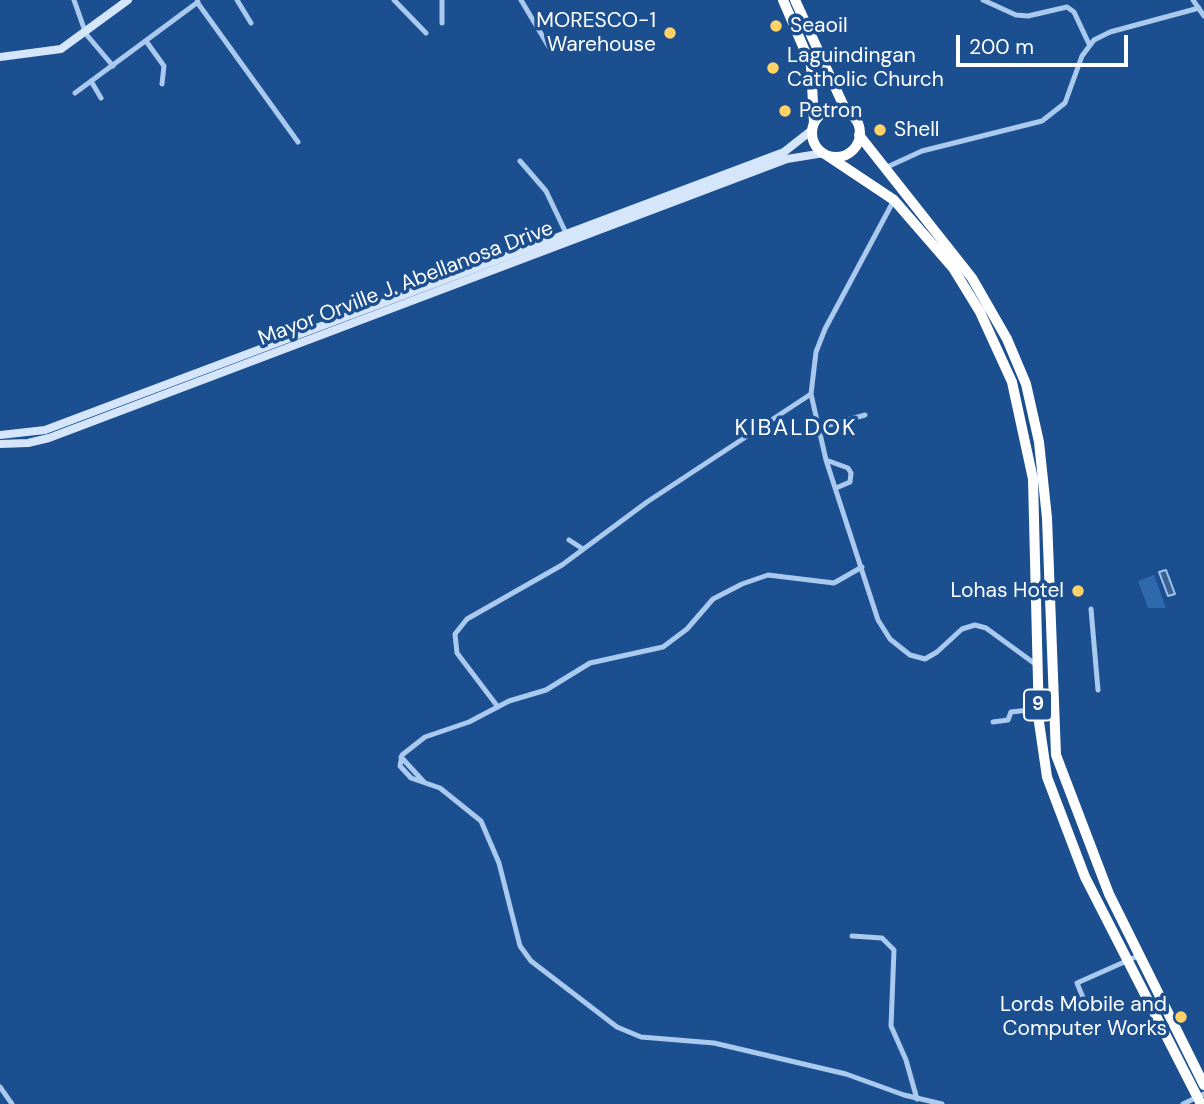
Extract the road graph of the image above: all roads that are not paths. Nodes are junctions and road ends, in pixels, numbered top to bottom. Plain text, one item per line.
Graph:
1 (74, 0) edge
2 (128, 0) edge
3 (237, 0) edge
4 (394, 0) edge
5 (442, 0) edge
6 (521, 0) edge
7 (783, 0) edge
8 (795, 0) edge
9 (983, 0) edge
10 (1193, 0) edge
11 (199, 1) edge
12 (1199, 8) junction
13 (1204, 16) edge
14 (251, 23) dead end
15 (442, 23) dead end
16 (426, 33) dead end
17 (86, 34) junction
18 (146, 41) junction
19 (1089, 44) junction
20 (549, 47) dead end
21 (0, 57) edge
22 (113, 66) junction
23 (91, 81) junction
24 (162, 84) dead end
25 (75, 93) dead end
26 (102, 97) dead end
27 (846, 111) junction
28 (813, 126) junction
29 (859, 135) junction
30 (298, 142) dead end
31 (826, 155) junction
32 (520, 162) dead end
33 (885, 169) junction
34 (894, 200) junction
35 (921, 221) junction
36 (566, 233) junction
37 (985, 309) junction
38 (811, 394) junction
39 (864, 415) dead end
40 (818, 428) junction
41 (0, 435) edge
42 (0, 444) edge
43 (827, 460) junction
44 (836, 488) junction
45 (569, 540) dead end
46 (583, 550) junction
47 (862, 567) junction
48 (1091, 609) dead end
49 (1038, 666) junction
50 (1098, 690) dead end
51 (498, 707) junction
52 (1038, 709) junction
53 (993, 722) dead end
54 (1056, 755) junction
55 (1044, 760) junction
56 (852, 936) dead end
57 (1140, 955) junction
58 (1127, 961) junction
59 (1088, 1010) dead end
60 (1204, 1085) edge
61 (0, 1087) edge
62 (917, 1099) junction
63 (1201, 1099) edge
64 (12, 1104) edge
65 (942, 1104) edge
66 (1183, 1104) edge

1 - 17 street
2 - 17 main road
3 - 14 street
4 - 16 street
5 - 15 street
6 - 20 street
7 - 28 highway, 9
8 - 27 highway, 9
9 - 19 street
10 - 12 street
11 - 18 street
11 - 30 street
12 - 13 street
12 - 19 street
17 - 21 main road
17 - 22 street
18 - 22 street
18 - 24 street
19 - 33 street
22 - 23 street
23 - 25 street
23 - 26 street
27 - 28 highway
27 - 29 highway, 9
28 - 31 highway, 9
28 - 36 main road, Mayor Orville J. Abellanosa Drive
29 - 31 highway
29 - 33 highway, 9
31 - 34 highway, 9
31 - 42 main road, Mayor Orville J. Abellanosa Drive
32 - 36 street
33 - 35 highway, 9
34 - 35 highway, 9
34 - 38 street
35 - 37 highway, 9
36 - 41 main road, Mayor Orville J. Abellanosa Drive
37 - 49 highway, 9
37 - 54 highway, 9
38 - 40 street
38 - 46 street
39 - 40 street
40 - 43 street
43 - 44 street
43 - 44 street
44 - 47 street
45 - 46 street
46 - 51 street
47 - 49 street
47 - 51 street
48 - 50 street
49 - 52 highway, 9
51 - 62 street
52 - 53 street
52 - 55 highway, 9
54 - 55 highway
54 - 57 highway, 9
55 - 58 highway, 9
56 - 62 street
57 - 58 street
57 - 60 highway, 9
58 - 59 street
58 - 63 highway, 9
61 - 64 street
62 - 65 street
63 - 66 street

